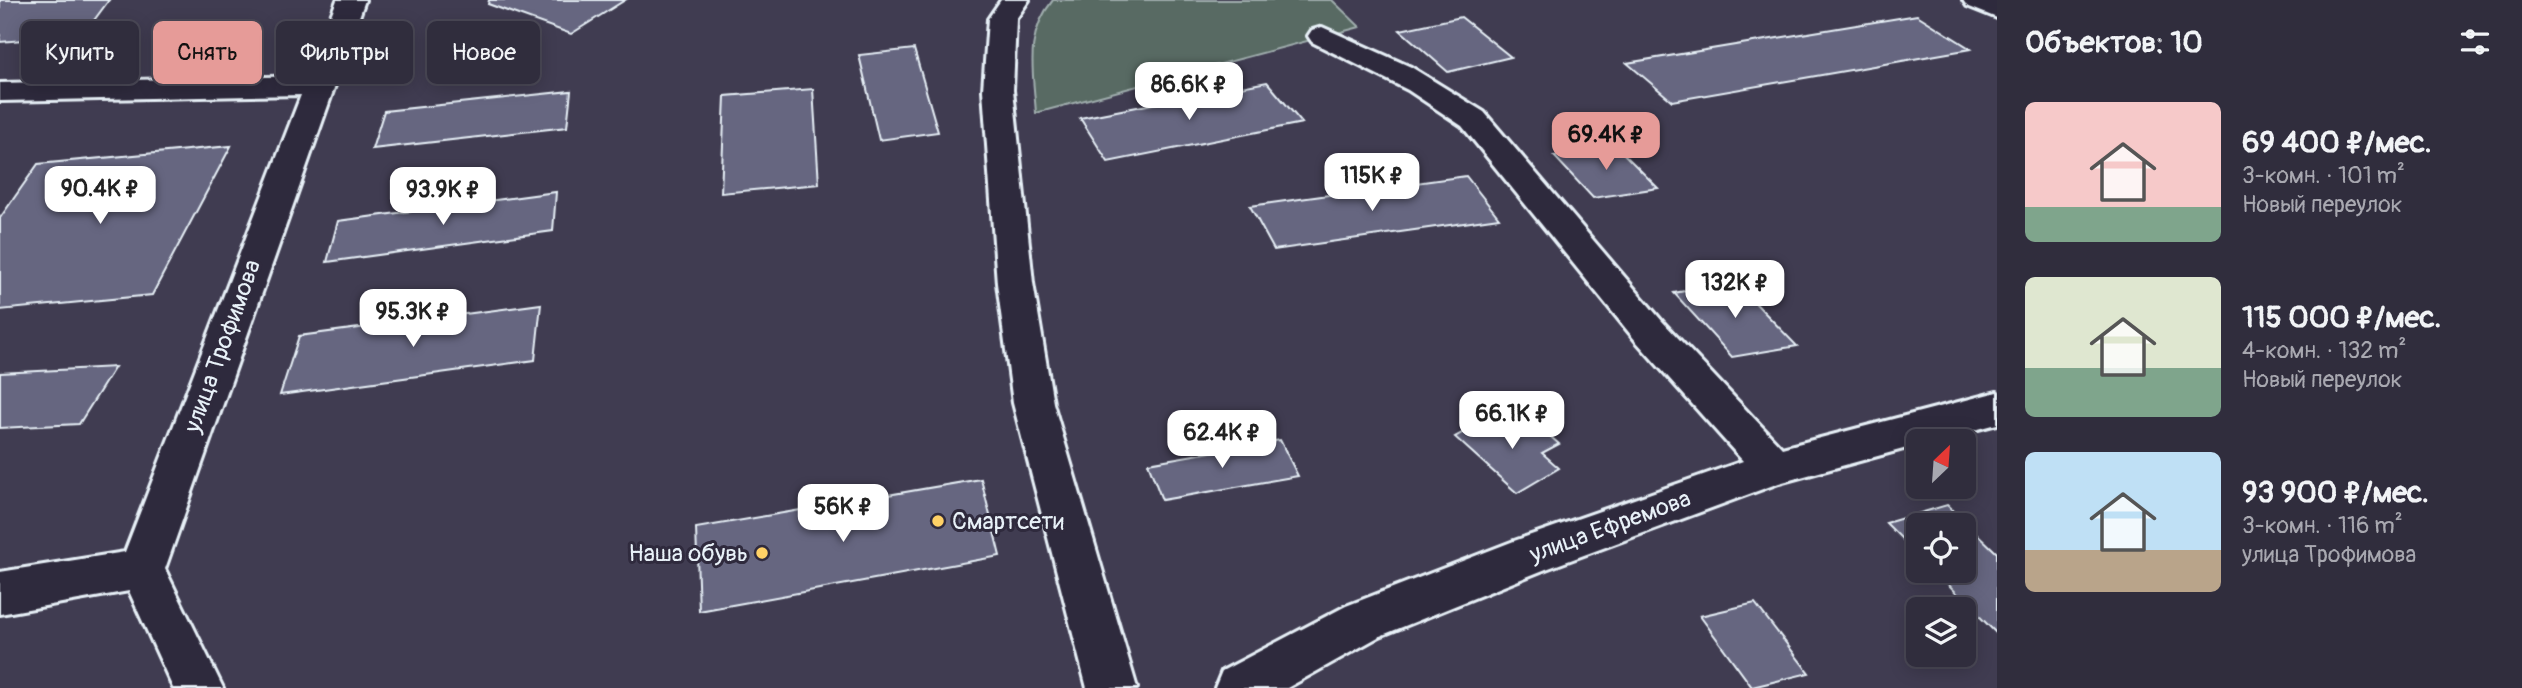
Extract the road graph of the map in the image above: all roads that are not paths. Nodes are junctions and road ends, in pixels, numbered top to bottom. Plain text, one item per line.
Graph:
1 (351, 0) edge
2 (1015, 0) edge
3 (1977, 0) edge
4 (1997, 10) edge
5 (1322, 36) dead end
6 (319, 85) junction
7 (0, 92) edge
8 (1997, 408) edge
9 (1774, 467) junction
10 (142, 569) junction
11 (0, 593) edge
12 (198, 688) edge
13 (1112, 688) edge
14 (1240, 688) edge

1 - 6 street, улица Трофимова
2 - 13 street
3 - 4 street
5 - 9 street
6 - 7 street
6 - 10 street, улица Трофимова
8 - 9 street, улица Ефремова
9 - 14 street, улица Ефремова
10 - 11 street
10 - 12 street

